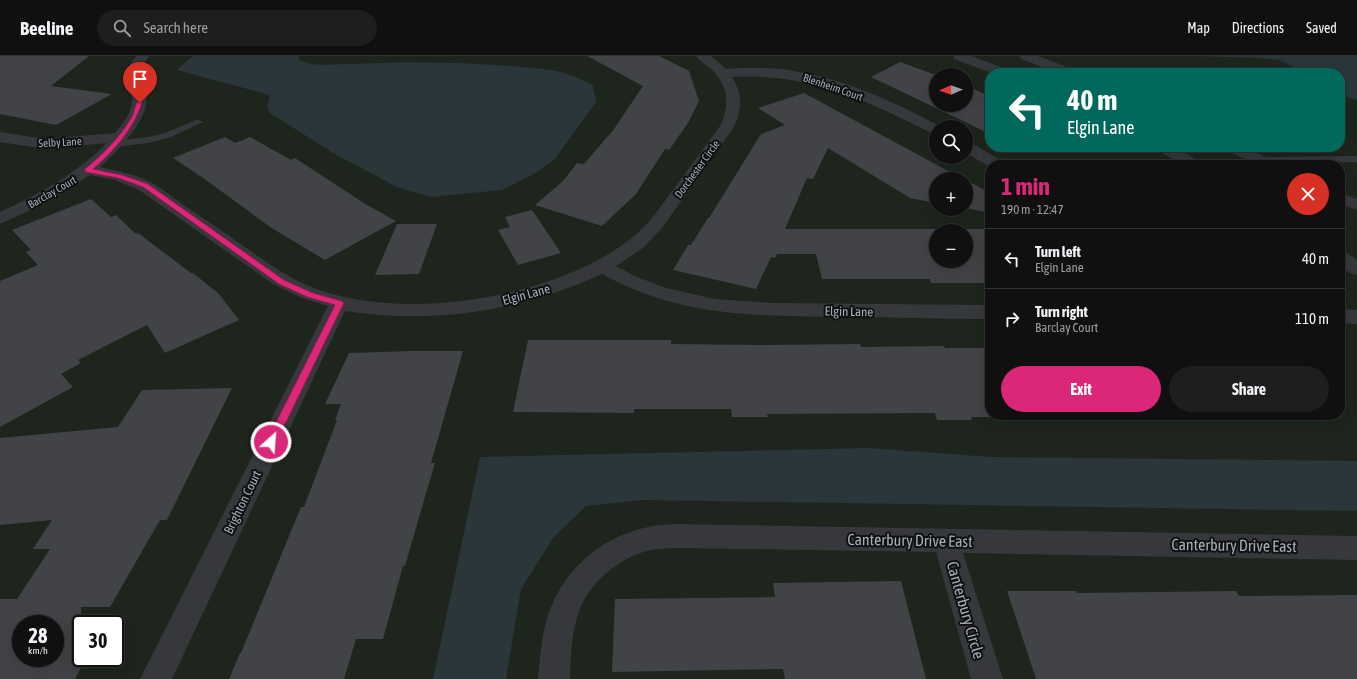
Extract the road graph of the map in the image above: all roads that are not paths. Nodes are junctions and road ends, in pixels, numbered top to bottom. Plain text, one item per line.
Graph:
1 (143, 56) edge
2 (702, 56) edge
3 (959, 56) edge
4 (1026, 56) edge
5 (991, 68) edge
6 (1057, 68) edge
7 (723, 73) junction
8 (199, 122) dead end
9 (929, 127) edge
10 (0, 137) edge
11 (118, 140) junction
12 (973, 150) edge
13 (1172, 152) edge
14 (1243, 152) edge
15 (990, 160) edge
16 (1186, 160) edge
17 (1260, 160) edge
18 (1345, 160) edge
19 (1357, 160) edge
20 (88, 170) junction
21 (1345, 200) edge
22 (1357, 206) edge
23 (0, 219) edge
24 (1345, 261) edge
25 (602, 266) junction
26 (1357, 269) edge
27 (340, 303) junction
28 (985, 312) edge
29 (1345, 316) edge
30 (1357, 317) edge
31 (946, 541) junction
32 (1357, 548) edge
33 (156, 679) edge
34 (554, 679) edge
35 (986, 679) edge

1 - 11 street, Barclay Court
2 - 7 street, Dorchester Circle
3 - 5 street
4 - 6 street
7 - 9 street, Blenheim Court
7 - 25 street, Dorchester Circle
8 - 11 lane
10 - 11 street, Selby Lane
11 - 20 street, Barclay Court
12 - 15 street
13 - 16 street
14 - 17 street
18 - 19 lane
20 - 23 street, Barclay Court
20 - 27 street, Elgin Lane
21 - 22 street
24 - 26 street
25 - 27 street, Elgin Lane
25 - 28 street, Elgin Lane
27 - 33 street, Brighton Court
29 - 30 street
31 - 32 street, Canterbury Drive East
31 - 34 street, Canterbury Drive East
31 - 35 street, Canterbury Circle

